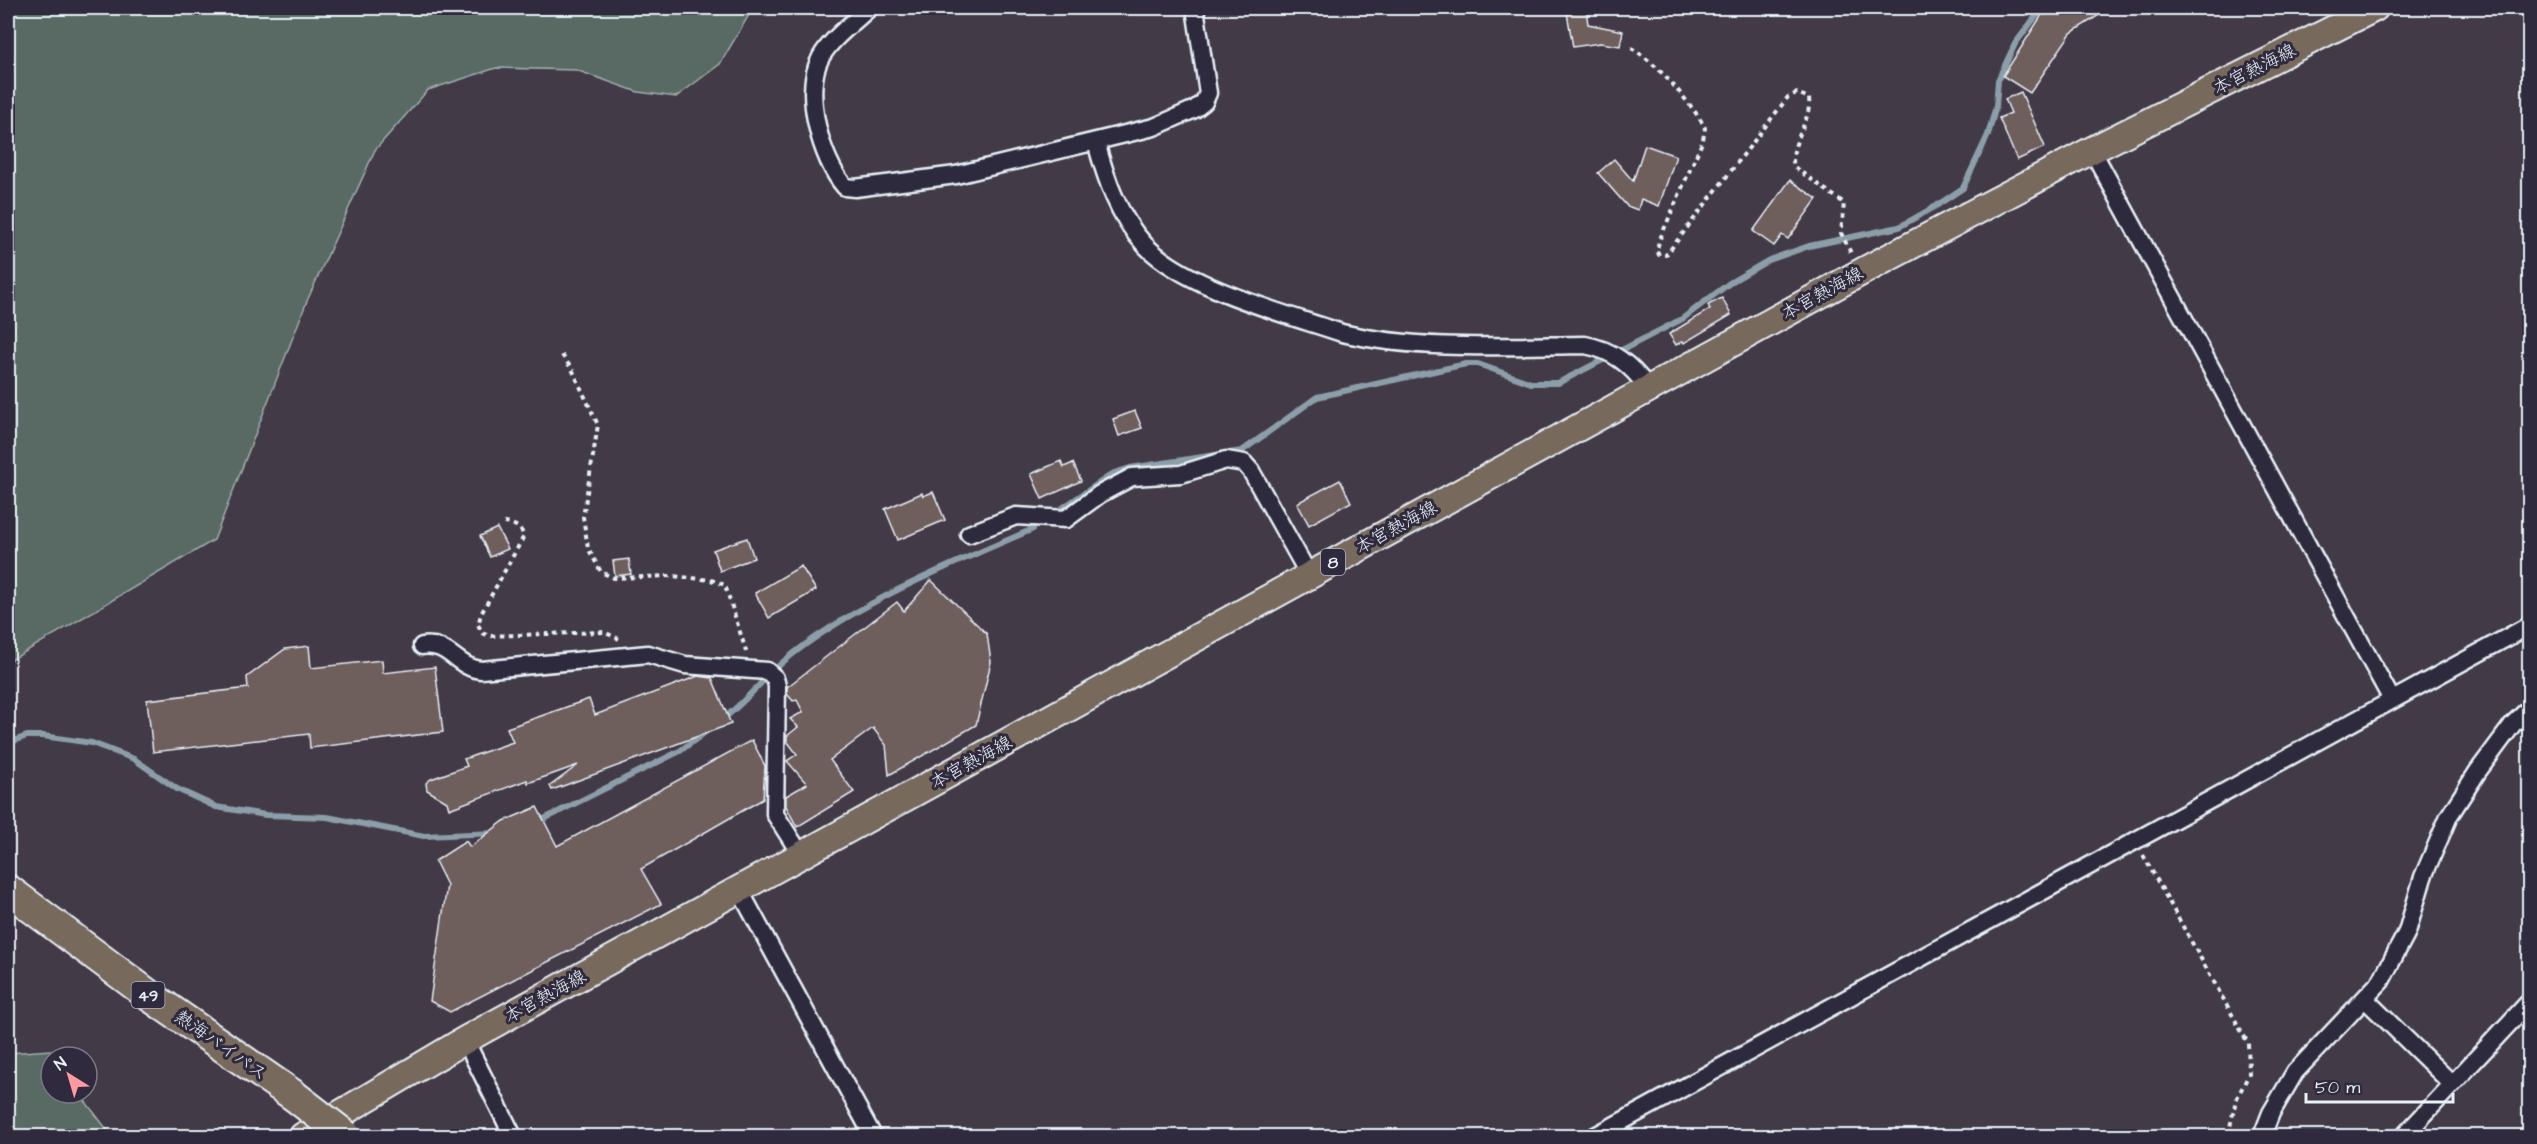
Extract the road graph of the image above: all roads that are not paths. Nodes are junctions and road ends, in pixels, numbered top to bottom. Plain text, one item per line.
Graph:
1 (869, 8) edge
2 (1195, 8) edge
3 (2375, 8) edge
4 (1096, 142) junction
5 (2092, 150) junction
6 (1648, 388) junction
7 (969, 534) dead end
8 (1309, 575) junction
9 (2529, 626) edge
10 (422, 646) dead end
11 (2392, 700) junction
12 (2529, 708) edge
13 (801, 855) junction
14 (739, 889) junction
15 (8, 890) edge
16 (2366, 1000) junction
17 (2529, 1001) edge
18 (465, 1040) junction
19 (2451, 1083) junction
20 (303, 1137) edge
21 (346, 1137) edge
22 (513, 1137) edge
23 (873, 1137) edge
24 (1595, 1137) edge
25 (2262, 1137) edge
26 (2404, 1137) edge

1 - 4 street
2 - 4 street
3 - 5 main road, 本宮熱海線 / 8
4 - 6 street
5 - 6 main road, 本宮熱海線 / 8
5 - 11 street
6 - 8 main road, 本宮熱海線 / 8
7 - 8 street
8 - 13 main road, 本宮熱海線 / 8
9 - 11 street
10 - 13 street
11 - 24 street
12 - 16 street
13 - 14 main road, 本宮熱海線 / 8
14 - 18 main road, 本宮熱海線 / 8
14 - 23 street
15 - 21 highway, 熱海バイパス / 49, bridge
16 - 19 street
16 - 25 street
17 - 19 street
18 - 20 main road, 本宮熱海線 / 8
18 - 22 street
19 - 26 street

